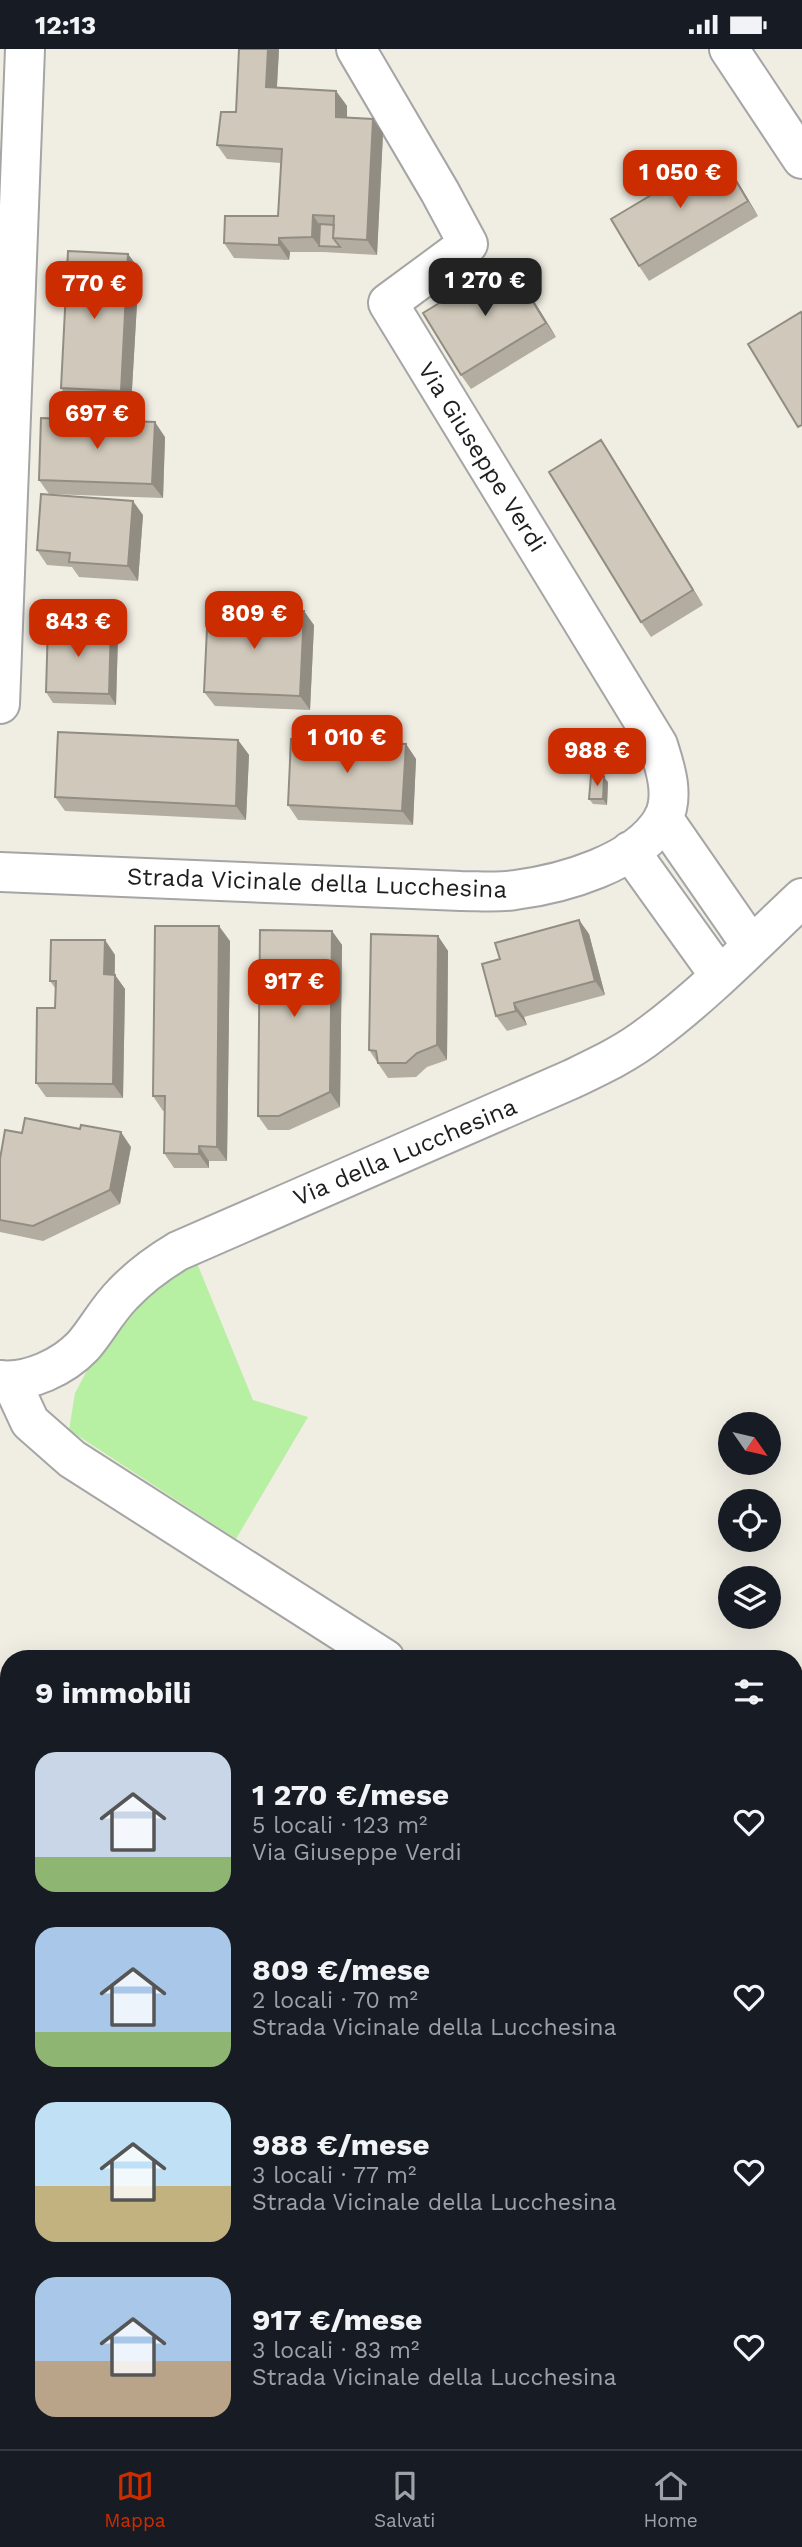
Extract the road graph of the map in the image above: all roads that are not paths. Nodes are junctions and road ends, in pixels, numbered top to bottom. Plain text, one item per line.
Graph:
1 (25, 49) edge
2 (356, 49) edge
3 (729, 49) edge
4 (802, 159) edge
5 (0, 703) edge
6 (663, 818) junction
7 (630, 851) junction
8 (0, 872) edge
9 (802, 898) edge
10 (751, 946) junction
11 (719, 975) junction
12 (6, 1380) edge
13 (371, 1650) edge

1 - 5 street
2 - 6 street, Via Giuseppe Verdi
3 - 4 street
6 - 7 street, Strada Vicinale della Lucchesina
6 - 10 street
7 - 8 street, Strada Vicinale della Lucchesina
7 - 11 street
9 - 10 street, Via della Lucchesina
10 - 11 street, Via della Lucchesina
11 - 12 street, Via della Lucchesina
12 - 13 street

